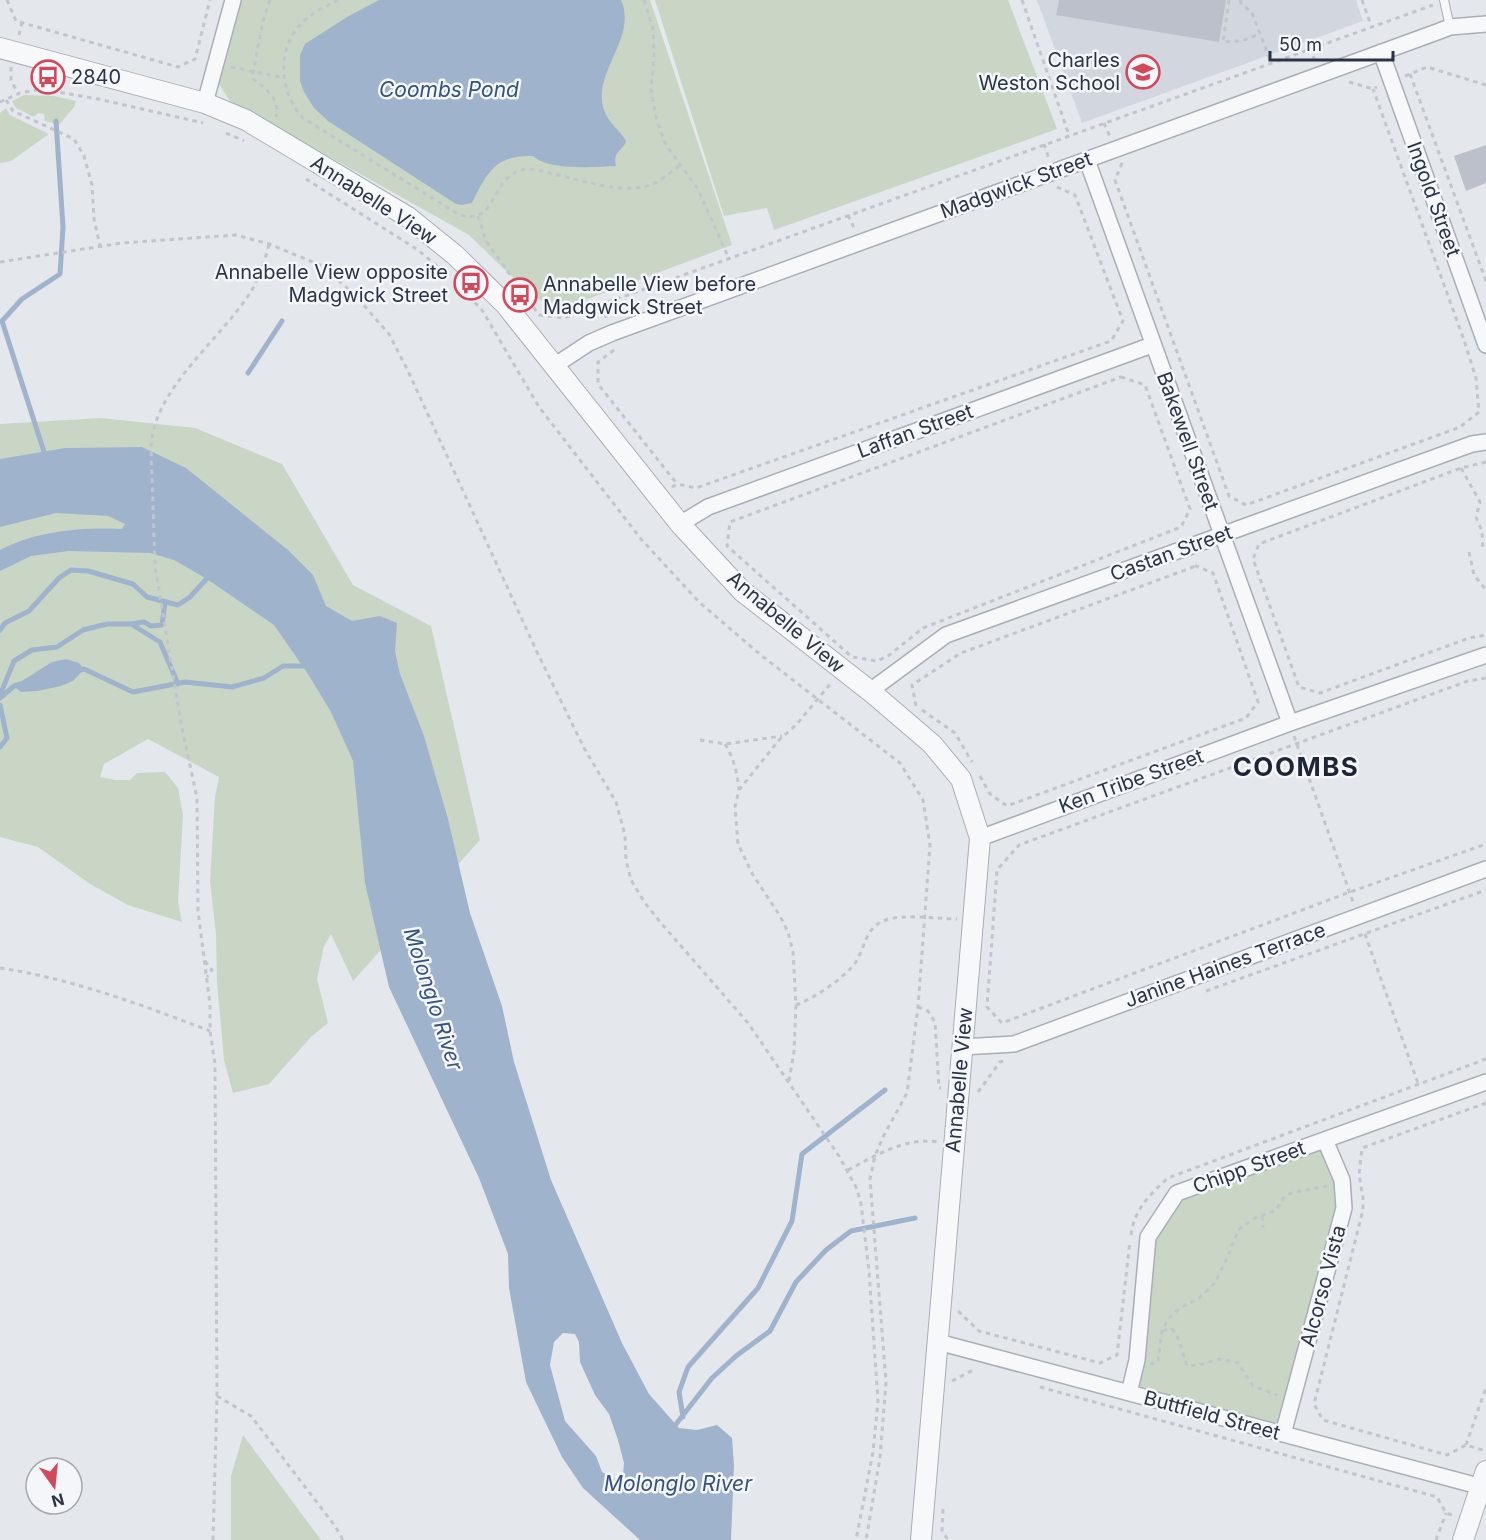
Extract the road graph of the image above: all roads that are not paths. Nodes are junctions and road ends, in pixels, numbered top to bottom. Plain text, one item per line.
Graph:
1 (233, 0) edge
2 (1444, 0) edge
3 (1486, 24) edge
4 (1450, 27) junction
5 (0, 48) edge
6 (1381, 52) junction
7 (205, 103) junction
8 (1087, 160) junction
9 (1152, 345) junction
10 (1486, 345) edge
11 (554, 366) junction
12 (1486, 442) edge
13 (680, 524) junction
14 (1222, 535) junction
15 (1486, 655) edge
16 (870, 692) junction
17 (1290, 723) junction
18 (980, 838) junction
19 (1486, 869) edge
20 (962, 1047) junction
21 (1486, 1082) edge
22 (1325, 1140) junction
23 (938, 1342) junction
24 (1129, 1393) junction
25 (1283, 1434) junction
26 (1484, 1482) edge
27 (921, 1540) edge
28 (1463, 1540) edge

1 - 7 street
2 - 4 lane
3 - 4 street, Madgwick Street
4 - 6 street, Madgwick Street
5 - 7 street, Annabelle View
6 - 8 street, Madgwick Street
6 - 10 street, Ingold Street
7 - 11 street, Annabelle View
8 - 9 street, Bakewell Street
8 - 11 street, Madgwick Street
9 - 13 street, Laffan Street
9 - 14 street, Bakewell Street
11 - 13 street, Annabelle View
12 - 14 street, Castan Street
13 - 16 street, Annabelle View
14 - 16 street, Castan Street
14 - 17 street, Bakewell Street
15 - 17 street, Ken Tribe Street
16 - 18 street, Annabelle View
17 - 18 street, Ken Tribe Street
18 - 20 street, Annabelle View
19 - 20 street, Janine Haines Terrace
20 - 23 street, Annabelle View
21 - 22 street, Chipp Street
22 - 24 street, Chipp Street
22 - 25 street, Alcorso Vista
23 - 24 street, Buttfield Street
23 - 27 street, Annabelle View
24 - 25 street, Buttfield Street
25 - 26 street, Buttfield Street
26 - 28 street

